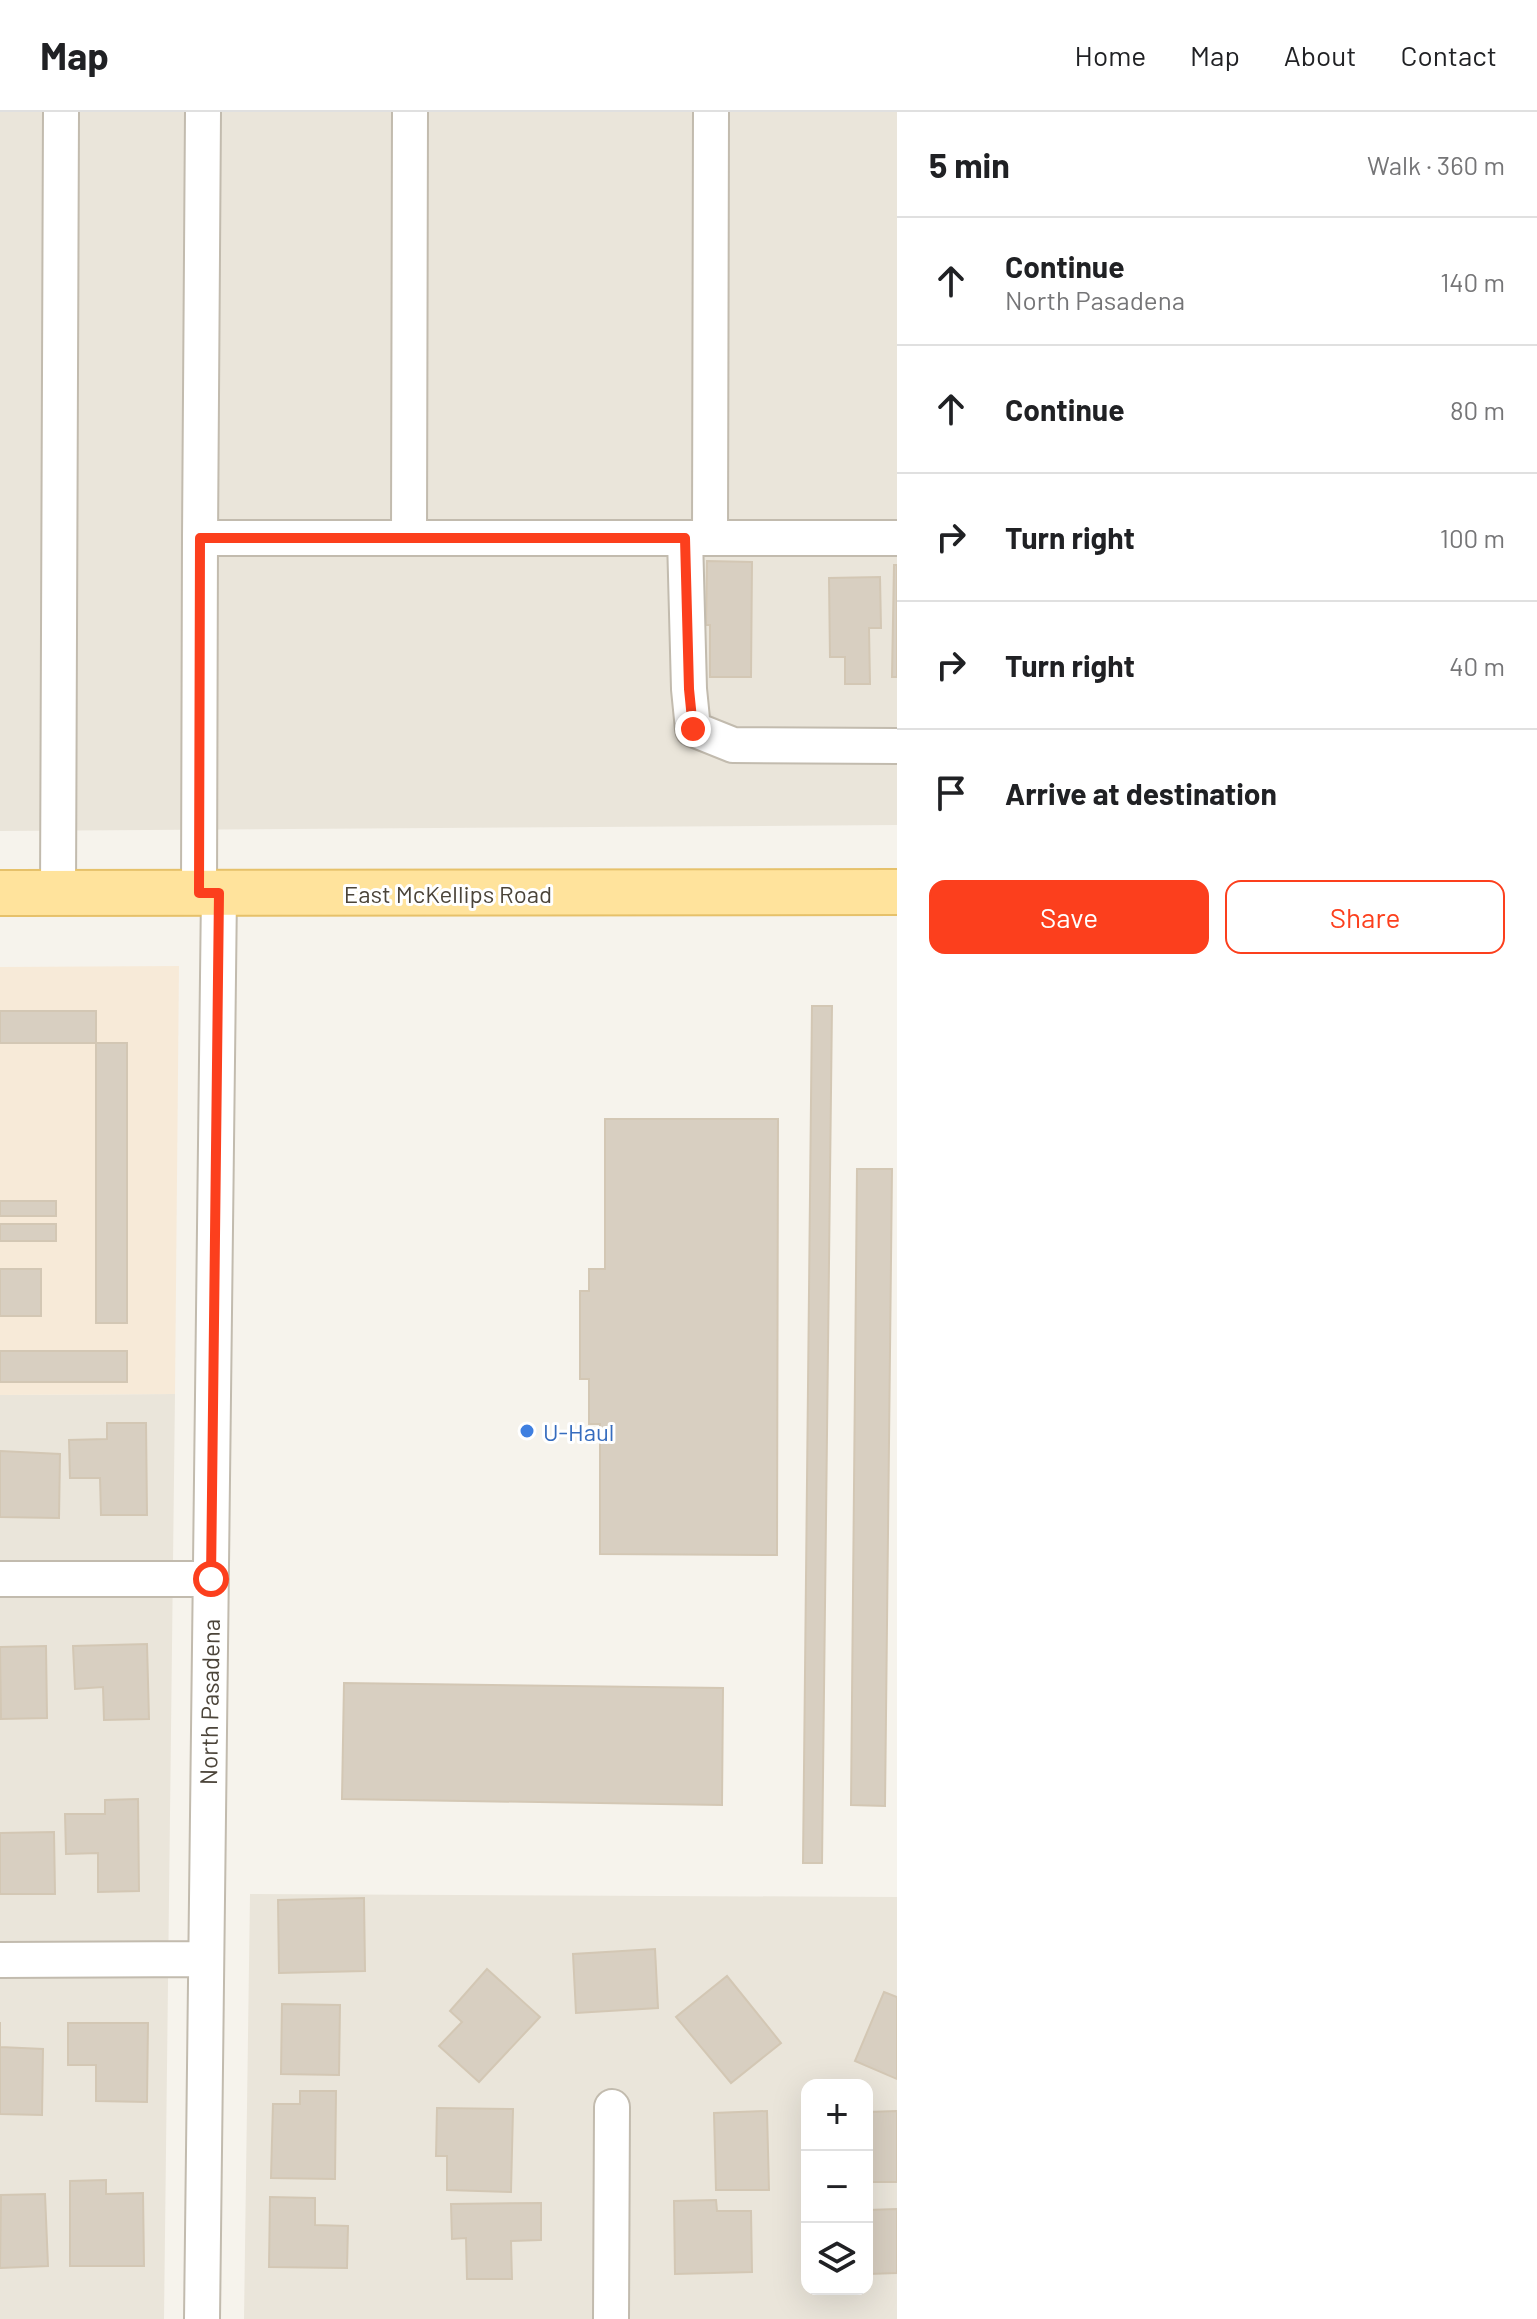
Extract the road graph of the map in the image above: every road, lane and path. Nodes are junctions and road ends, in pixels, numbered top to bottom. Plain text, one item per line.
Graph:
1 (61, 112) edge
2 (203, 112) edge
3 (410, 112) edge
4 (711, 112) edge
5 (200, 538) junction
6 (409, 538) junction
7 (698, 538) junction
8 (897, 538) edge
9 (897, 746) edge
10 (897, 892) edge
11 (0, 893) edge
12 (58, 893) junction
13 (209, 893) junction
14 (0, 1579) edge
15 (211, 1579) junction
16 (206, 1959) junction
17 (0, 1960) edge
18 (612, 2107) dead end
19 (202, 2319) edge
20 (611, 2319) edge

1 - 12 street
2 - 5 street, North Pasadena
3 - 6 street
4 - 7 street
5 - 6 street
5 - 13 street, North Pasadena
6 - 7 street
7 - 8 street
7 - 9 street
10 - 13 main road, East McKellips Road
11 - 12 main road, East McKellips Road
12 - 13 main road, East McKellips Road
13 - 15 street, North Pasadena
14 - 15 street
15 - 16 street, North Pasadena
16 - 17 street
16 - 19 street, North Pasadena
18 - 20 street

